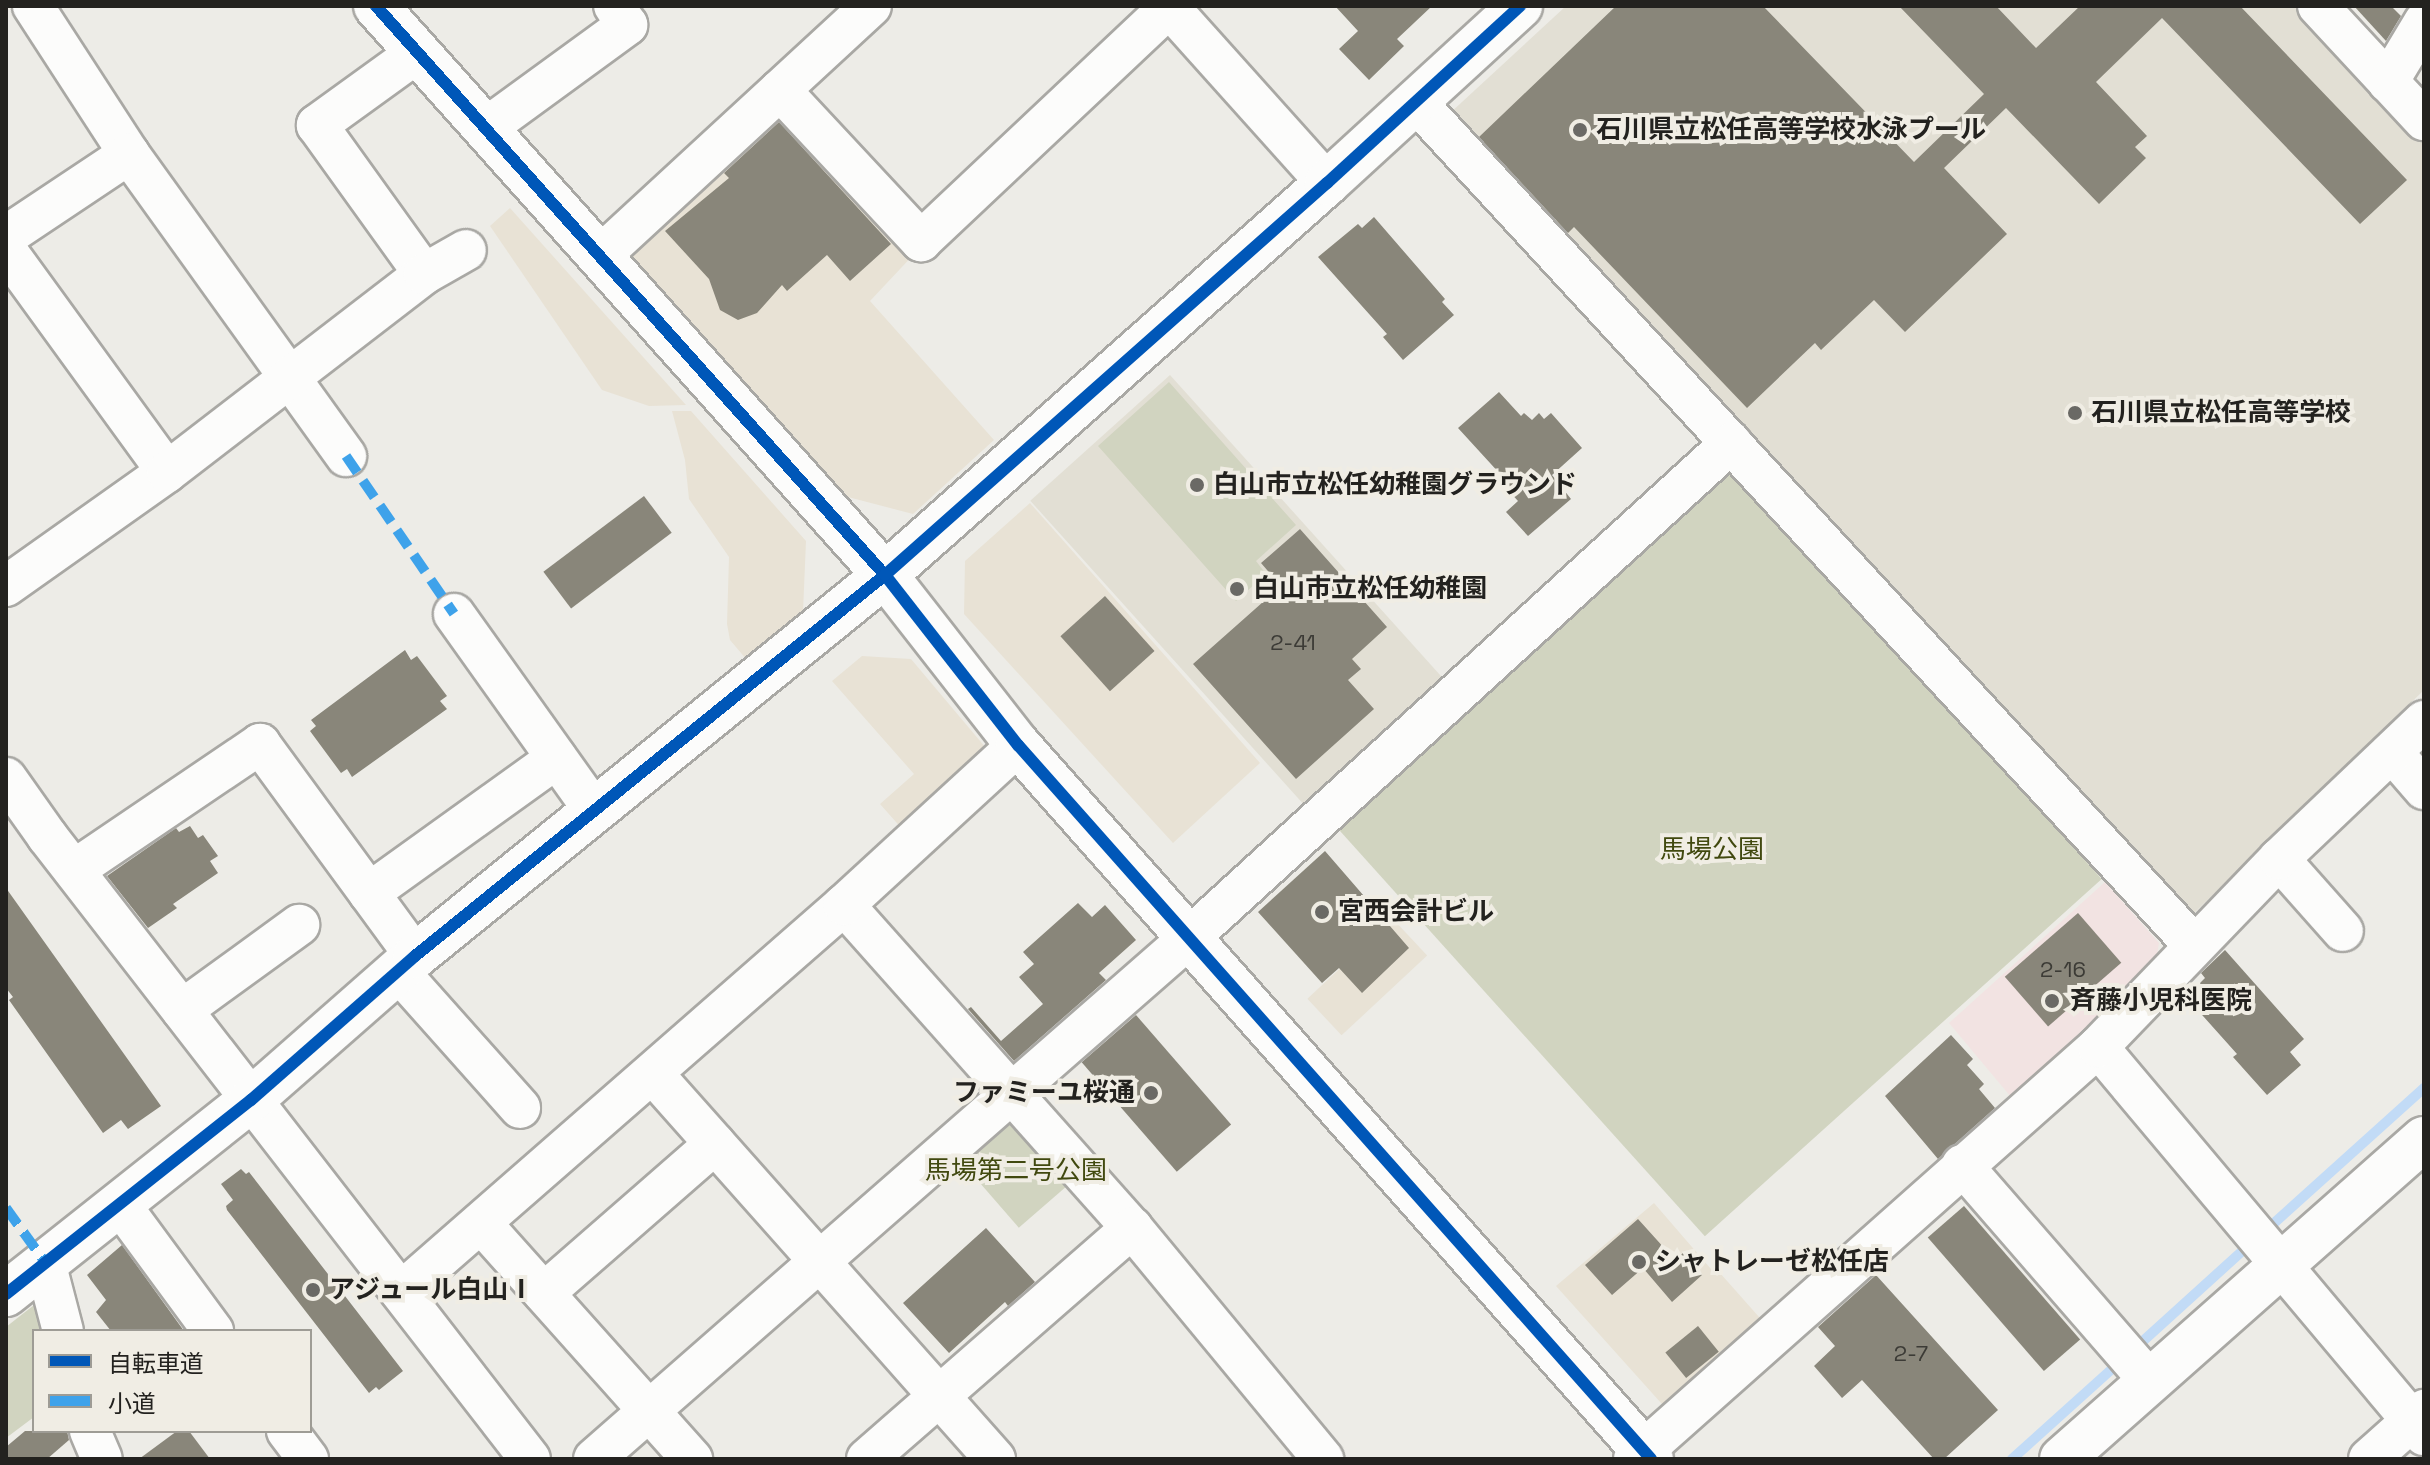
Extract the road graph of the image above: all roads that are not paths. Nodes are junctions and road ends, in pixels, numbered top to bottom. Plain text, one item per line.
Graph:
1 (33, 6) edge
2 (376, 6) edge
3 (614, 6) edge
4 (871, 6) edge
5 (1170, 6) edge
6 (1520, 6) edge
7 (2318, 6) edge
8 (2424, 22) edge
9 (418, 52) junction
10 (2388, 82) junction
11 (780, 90) junction
12 (1416, 102) junction
13 (2424, 120) edge
14 (486, 128) junction
15 (129, 154) junction
16 (1327, 183) junction
17 (6, 236) edge
18 (6, 250) edge
19 (466, 250) dead end
20 (599, 257) junction
21 (424, 274) junction
22 (288, 377) junction
23 (1731, 443) junction
24 (346, 456) dead end
25 (167, 472) junction
26 (885, 575) junction
27 (6, 586) edge
28 (454, 614) dead end
29 (2424, 721) edge
30 (1018, 745) junction
31 (2392, 752) junction
32 (557, 758) junction
33 (6, 778) edge
34 (2424, 789) edge
35 (595, 812) junction
36 (2279, 859) junction
37 (74, 870) junction
38 (369, 893) junction
39 (844, 905) junction
40 (299, 925) dead end
41 (2343, 931) dead end
42 (1190, 937) junction
43 (2194, 945) junction
44 (407, 964) junction
45 (182, 1010) junction
46 (2098, 1047) junction
47 (653, 1074) junction
48 (1009, 1092) junction
49 (251, 1100) junction
50 (520, 1108) dead end
51 (2424, 1139) edge
52 (715, 1144) junction
53 (1962, 1165) junction
54 (119, 1203) junction
55 (481, 1223) junction
56 (1132, 1228) junction
57 (2264, 1245) junction
58 (45, 1262) junction
59 (822, 1262) junction
60 (401, 1292) junction
61 (544, 1293) junction
62 (6, 1294) edge
63 (62, 1329) edge
64 (212, 1329) edge
65 (2134, 1363) junction
66 (940, 1394) junction
67 (649, 1410) junction
68 (2420, 1422) edge
69 (288, 1433) edge
70 (1643, 1456) edge
71 (308, 1459) edge
72 (530, 1459) edge
73 (594, 1459) edge
74 (692, 1459) edge
75 (867, 1459) edge
76 (995, 1459) edge
77 (1323, 1459) edge
78 (2062, 1459) edge
79 (2369, 1459) edge

1 - 15 street
2 - 9 street
3 - 14 street
4 - 11 street
5 - 11 street
5 - 16 street
6 - 12 street
7 - 10 street
8 - 10 street
9 - 14 street
9 - 21 street
10 - 13 street
11 - 20 street
12 - 16 street
12 - 23 street
14 - 20 street
15 - 17 street
15 - 22 street
16 - 26 street
18 - 25 street
19 - 21 street
20 - 26 street
21 - 22 street
22 - 24 street
22 - 25 street
23 - 42 street
23 - 43 street
25 - 27 street
26 - 30 street
26 - 35 street
28 - 32 street
29 - 31 street
30 - 39 street
30 - 42 street
31 - 34 street
31 - 36 street
32 - 35 street
32 - 38 street
33 - 37 street
35 - 44 street
36 - 41 street
36 - 43 street
37 - 38 street
37 - 45 street
38 - 44 street
39 - 47 street
39 - 48 street
40 - 45 street
42 - 48 street
42 - 70 street
43 - 46 street
44 - 49 street
44 - 50 street
45 - 49 street
46 - 53 street
46 - 57 street
47 - 52 street
47 - 55 street
48 - 56 street
48 - 59 street
49 - 54 street
49 - 60 street
51 - 57 street
52 - 59 street
52 - 61 street
53 - 65 street
53 - 70 street
54 - 58 street
54 - 64 street
55 - 60 street
55 - 61 street
56 - 66 street
56 - 77 street
57 - 65 street
57 - 68 street
58 - 62 street
58 - 63 street
59 - 66 street
59 - 67 street
60 - 72 street
61 - 67 street
65 - 78 street
66 - 75 street
66 - 76 street
67 - 73 street
67 - 74 street
68 - 79 street
69 - 71 street

